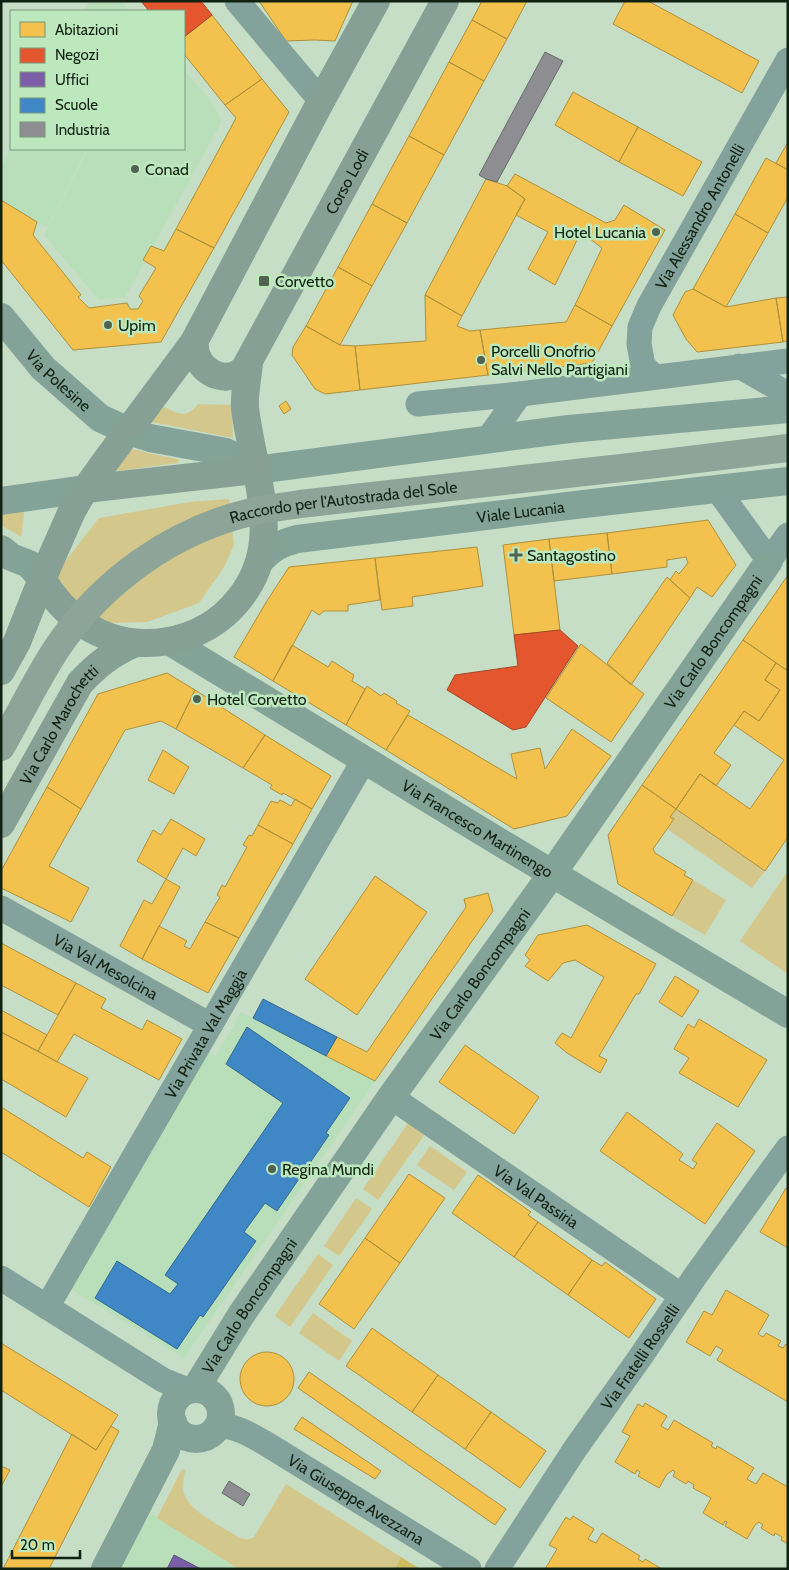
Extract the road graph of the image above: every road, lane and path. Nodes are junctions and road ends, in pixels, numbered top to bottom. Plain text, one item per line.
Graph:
1 (237, 1) edge
2 (376, 1) edge
3 (445, 1) edge
4 (788, 60) edge
5 (321, 101) junction
6 (1, 316) edge
7 (194, 342) junction
8 (788, 361) edge
9 (249, 362) junction
10 (739, 366) junction
11 (654, 376) junction
12 (520, 394) junction
13 (788, 394) edge
14 (418, 404) dead end
15 (788, 409) edge
16 (128, 431) junction
17 (488, 439) junction
18 (788, 448) edge
19 (256, 470) junction
20 (788, 481) edge
21 (85, 489) junction
22 (717, 489) junction
23 (1, 501) edge
24 (788, 535) edge
25 (1, 549) edge
26 (260, 561) junction
27 (769, 561) junction
28 (42, 579) junction
29 (170, 642) junction
30 (135, 643) junction
31 (1, 671) edge
32 (1, 747) edge
33 (364, 760) junction
34 (1, 824) edge
35 (552, 874) junction
36 (1, 908) edge
37 (788, 1014) edge
38 (210, 1025) junction
39 (392, 1097) junction
40 (788, 1148) edge
41 (1, 1278) edge
42 (682, 1296) junction
43 (47, 1307) junction
44 (179, 1396) junction
45 (227, 1424) junction
46 (105, 1569) edge
47 (469, 1569) edge
48 (497, 1569) edge

1 - 5 street
2 - 5 main road
3 - 9 main road, Corso Lodi
4 - 11 street, Via Alessandro Antonelli
5 - 7 main road
6 - 16 street, Via Polesine
7 - 9 main road
7 - 16 main road
8 - 10 street
9 - 19 main road
10 - 11 street
10 - 13 street
11 - 12 street
12 - 14 street
12 - 17 street
15 - 17 street
16 - 19 street, Via Polesine
16 - 21 main road
17 - 19 street
18 - 32 highway, Raccordo per l'Autostrada del Sole, bridge
19 - 21 main road
19 - 26 main road
20 - 22 street, Viale Lucania
21 - 23 street
21 - 28 main road
22 - 26 street, Viale Lucania
22 - 27 street, Via Carlo Boncompagni
24 - 27 street, Via Carlo Boncompagni
25 - 28 street
26 - 29 main road
27 - 35 street, Via Carlo Boncompagni
28 - 30 main road
28 - 31 main road
29 - 30 main road
29 - 33 street, Via Francesco Martinengo
30 - 34 main road, Via Carlo Marochetti
33 - 35 street, Via Francesco Martinengo
33 - 38 street, Via Privata Val Maggia
35 - 37 street, Via Francesco Martinengo
35 - 39 street, Via Carlo Boncompagni
36 - 38 street, Via Val Mesolcina
38 - 43 street, Via Privata Val Maggia
39 - 42 street, Via Val Passiria
39 - 44 street, Via Carlo Boncompagni
40 - 42 street, Via Fratelli Rosselli
41 - 43 street, Via Giuseppe Avezzana
42 - 48 street, Via Fratelli Rosselli
43 - 44 street, Via Giuseppe Avezzana
44 - 45 street, Via Giuseppe Avezzana
44 - 45 street, Via Giuseppe Avezzana
44 - 46 street, Via Carlo Boncompagni
45 - 47 street, Via Giuseppe Avezzana

